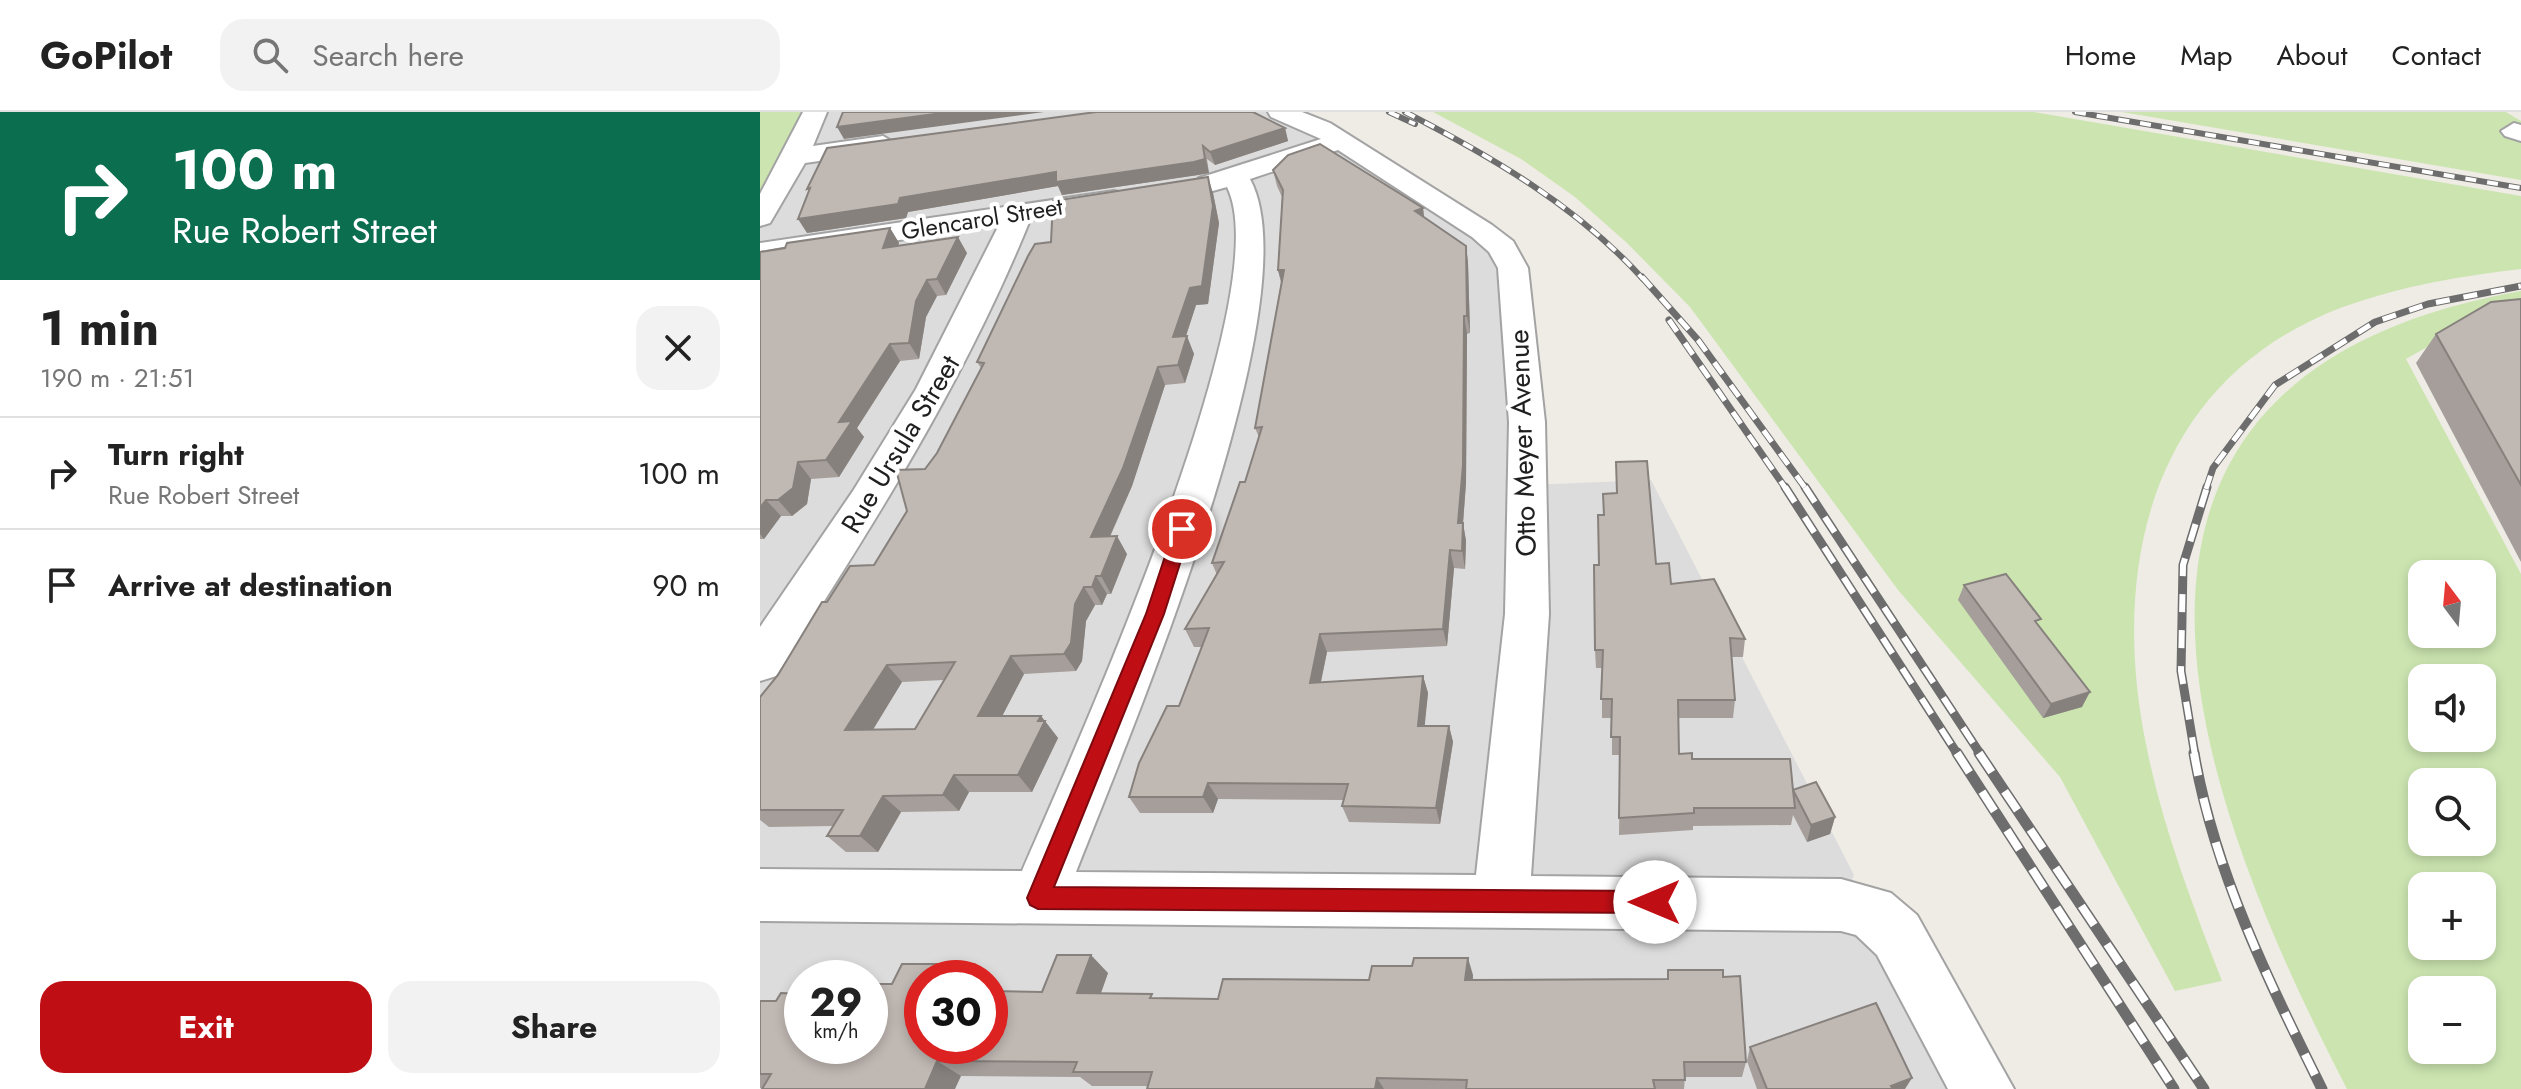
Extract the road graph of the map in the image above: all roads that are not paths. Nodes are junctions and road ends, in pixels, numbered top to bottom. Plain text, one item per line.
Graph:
1 (815, 112) edge
2 (1280, 112) edge
3 (1341, 141) junction
4 (904, 142) edge
5 (795, 156) junction
6 (1236, 178) junction
7 (1184, 188) edge
8 (1139, 195) edge
9 (1018, 214) junction
10 (760, 217) edge
11 (760, 252) edge
12 (760, 663) edge
13 (760, 895) edge
14 (1038, 898) junction
15 (1501, 901) junction
16 (1982, 1089) edge

1 - 5 street
2 - 3 street, Otto Meyer Avenue
3 - 6 street
3 - 15 street, Otto Meyer Avenue
4 - 5 street
5 - 10 street
6 - 7 street
6 - 14 street
8 - 9 street, Glencarol Street
9 - 11 street, Glencarol Street
9 - 12 street, Rue Ursula Street
13 - 14 street
14 - 15 street
15 - 16 street

